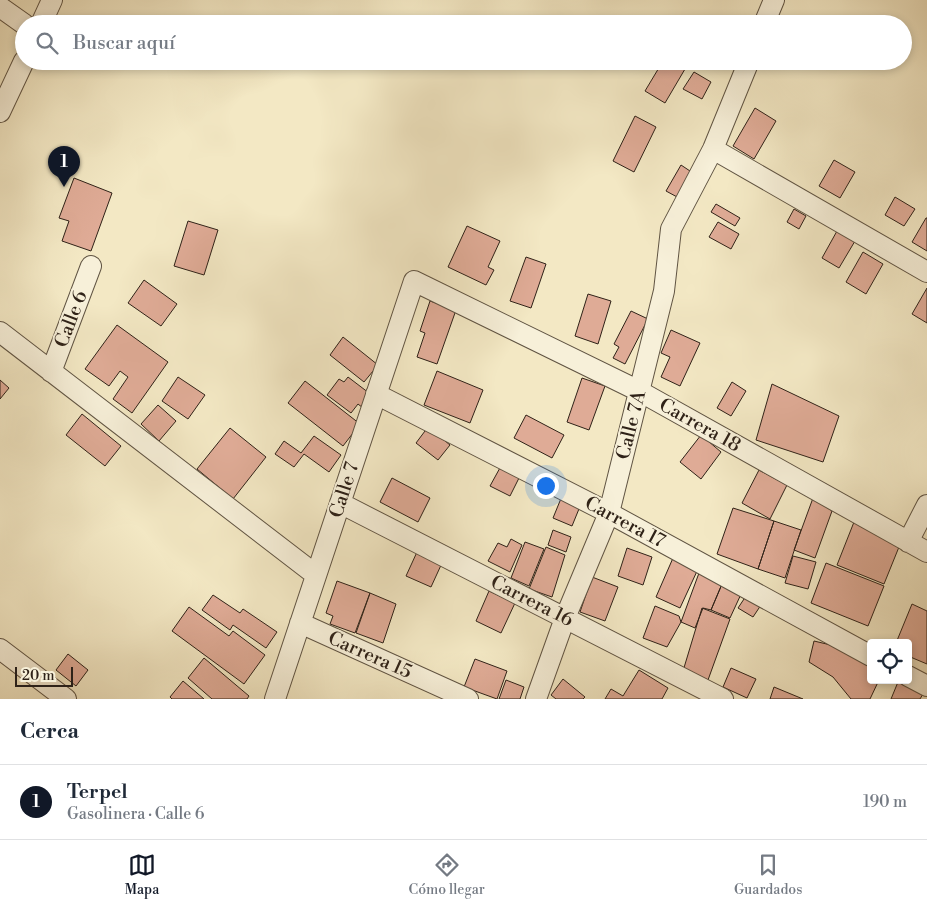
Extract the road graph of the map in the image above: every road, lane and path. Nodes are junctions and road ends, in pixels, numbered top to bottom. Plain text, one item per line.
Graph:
1 (52, 0) edge
2 (774, 0) edge
3 (0, 7) edge
4 (45, 15) edge
5 (768, 15) edge
6 (15, 18) edge
7 (20, 70) edge
8 (745, 70) edge
9 (0, 112) edge
10 (713, 148) junction
11 (91, 266) dead end
12 (927, 272) edge
13 (414, 281) joint
14 (0, 332) edge
15 (51, 372) junction
16 (638, 391) junction
17 (376, 394) junction
18 (340, 503) junction
19 (927, 505) edge
20 (609, 513) junction
21 (908, 542) junction
22 (927, 552) edge
23 (316, 575) junction
24 (565, 618) junction
25 (300, 623) junction
26 (0, 649) edge
27 (867, 654) edge
28 (912, 678) edge
29 (927, 686) edge
30 (66, 699) edge
31 (275, 699) edge
32 (468, 699) edge
33 (536, 699) edge
34 (723, 699) edge

1 - 4 street
2 - 5 street
3 - 6 street
7 - 9 street
8 - 10 street, Calle 7A
10 - 12 street
10 - 16 street, Calle 7A
11 - 15 street, Calle 6
13 - 16 street, Carrera 18
13 - 17 street, Calle 7
14 - 15 street
15 - 23 street
16 - 20 street, Calle 7A
16 - 21 street, Carrera 18
17 - 18 street, Calle 7
17 - 20 street, Carrera 17
18 - 23 street, Calle 7
18 - 24 street, Carrera 16
19 - 21 street
20 - 24 street, Calle 7A
20 - 27 street, Carrera 17
21 - 22 street, Carrera 18
23 - 25 street, Calle 7
24 - 33 street, Calle 7A
24 - 34 street, Carrera 16
25 - 31 street, Calle 7
25 - 32 street, Carrera 15
26 - 30 street
28 - 29 street

